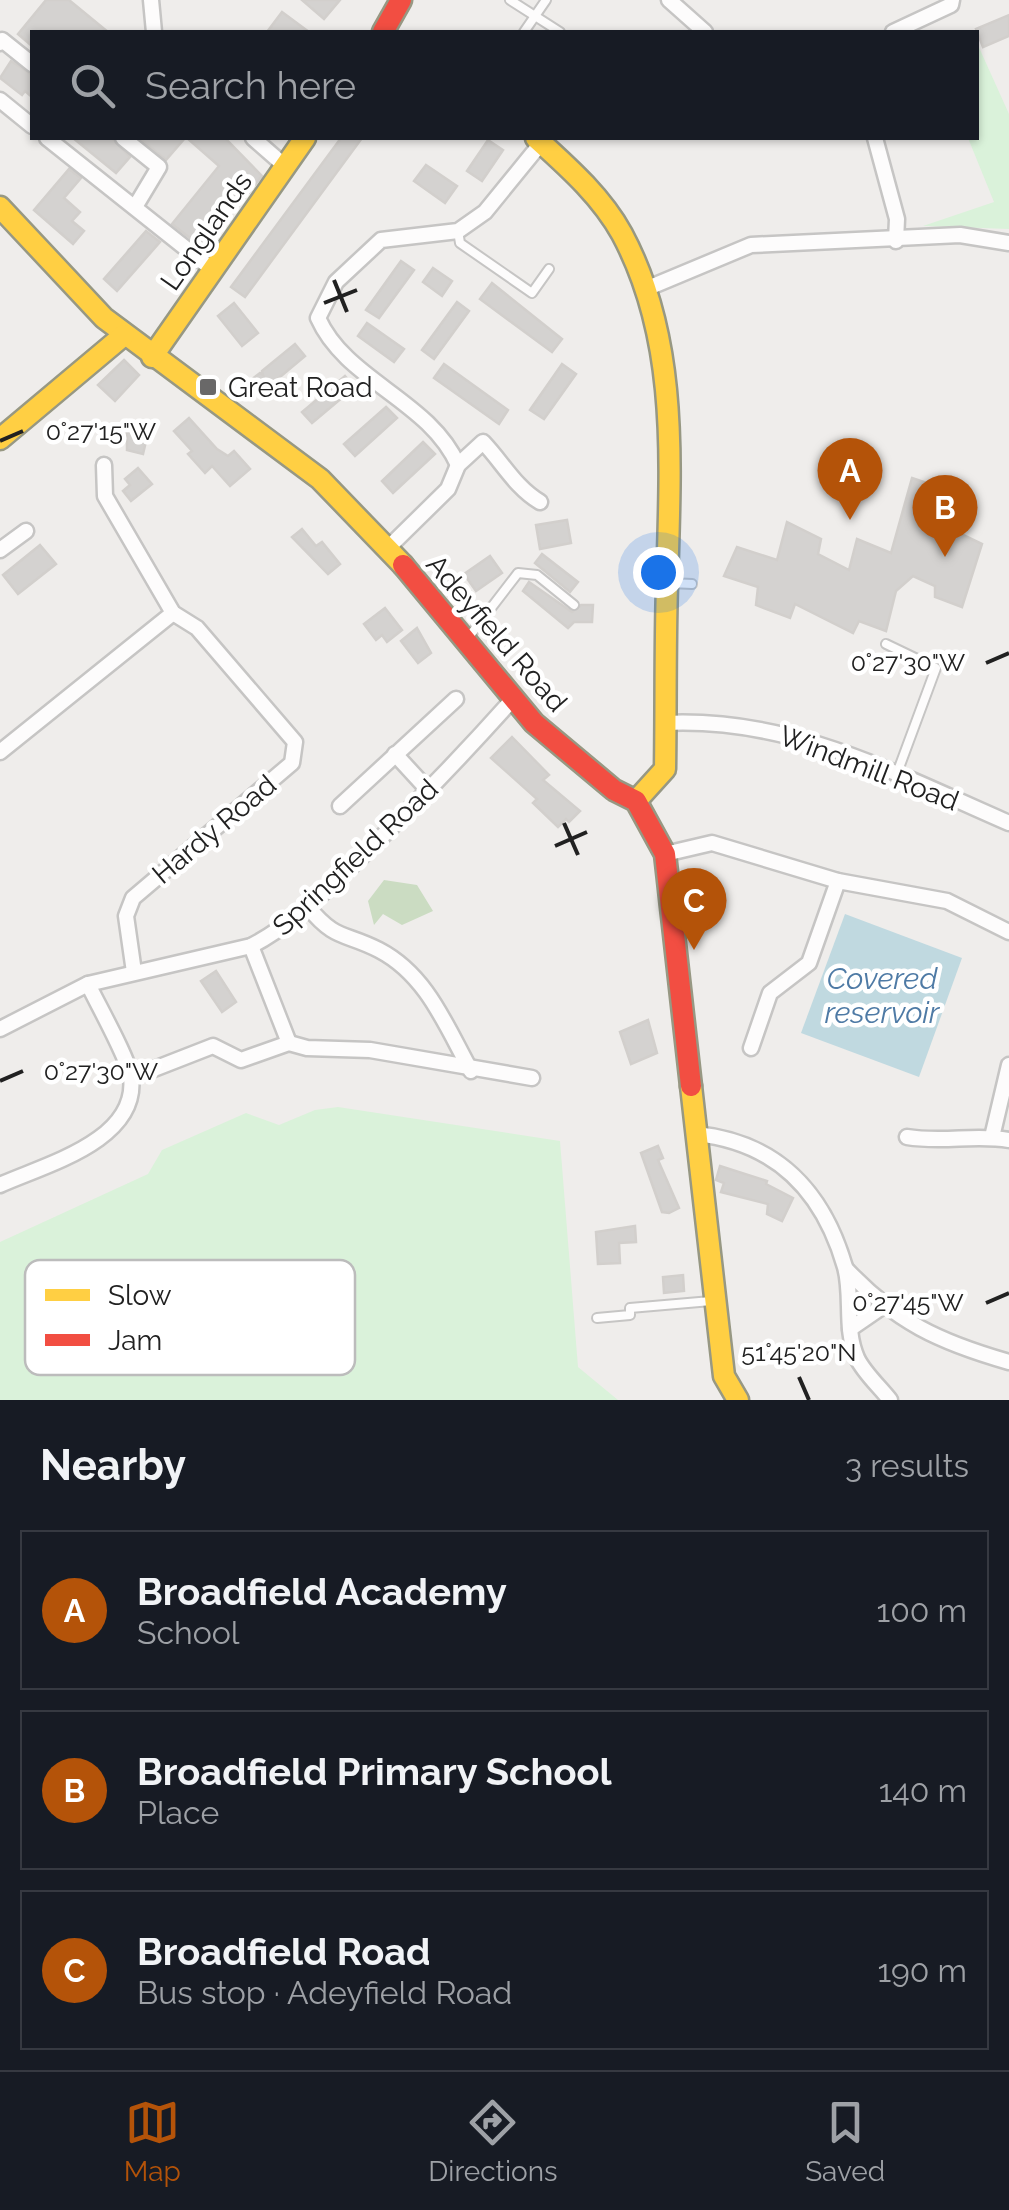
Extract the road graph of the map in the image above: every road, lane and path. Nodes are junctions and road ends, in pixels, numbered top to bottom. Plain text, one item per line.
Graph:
1 (151, 0) edge
2 (401, 0) edge
3 (510, 0) edge
4 (546, 0) edge
5 (670, 0) edge
6 (952, 0) edge
7 (535, 16) junction
8 (154, 30) edge
9 (384, 30) edge
10 (525, 30) edge
11 (557, 30) edge
12 (703, 30) edge
13 (897, 30) edge
14 (1, 40) edge
15 (30, 62) edge
16 (0, 100) edge
17 (30, 124) edge
18 (50, 140) edge
19 (125, 140) edge
20 (255, 140) edge
21 (304, 140) edge
22 (539, 140) edge
23 (876, 140) edge
24 (284, 166) junction
25 (0, 207) edge
26 (134, 207) junction
27 (458, 231) junction
28 (896, 241) junction
29 (1007, 241) edge
30 (550, 269) dead end
31 (213, 270) junction
32 (648, 288) junction
33 (124, 334) junction
34 (152, 357) junction
35 (0, 440) edge
36 (104, 465) dead end
37 (458, 465) junction
38 (540, 502) dead end
39 (26, 531) dead end
40 (388, 548) junction
41 (0, 550) edge
42 (667, 582) junction
43 (692, 584) dead end
44 (574, 605) dead end
45 (173, 612) junction
46 (466, 642) junction
47 (886, 644) dead end
48 (456, 699) dead end
49 (513, 700) junction
50 (666, 723) junction
51 (0, 752) edge
52 (395, 754) junction
53 (896, 776) junction
54 (429, 792) junction
55 (636, 801) junction
56 (340, 806) dead end
57 (1009, 823) edge
58 (665, 854) junction
59 (838, 881) junction
60 (308, 907) junction
61 (1009, 932) edge
62 (251, 946) junction
63 (134, 972) junction
64 (88, 984) junction
65 (0, 1030) edge
66 (289, 1043) junction
67 (751, 1048) dead end
68 (1009, 1065) edge
69 (472, 1071) junction
70 (131, 1078) junction
71 (532, 1078) dead end
72 (696, 1134) junction
73 (908, 1137) dead end
74 (992, 1137) junction
75 (1009, 1140) edge
76 (0, 1186) edge
77 (845, 1268) junction
78 (716, 1300) junction
79 (882, 1308) junction
80 (596, 1318) dead end
81 (850, 1330) junction
82 (1009, 1362) edge
83 (738, 1400) edge
84 (890, 1400) edge

1 - 8 street
2 - 9 street
3 - 7 lane
4 - 7 lane
5 - 12 street
6 - 13 street
7 - 10 lane
7 - 11 lane
14 - 15 street
16 - 17 street
18 - 26 street
19 - 26 street
20 - 24 street
21 - 24 street, Longlands
22 - 27 street
22 - 32 street
23 - 28 street
24 - 31 street, Longlands
25 - 33 street, Adeyfield Road
26 - 31 street
27 - 30 lane
27 - 37 street
28 - 29 street
28 - 32 street
31 - 34 street, Longlands
32 - 42 street
33 - 34 street, Adeyfield Road
33 - 35 street
34 - 40 street, Adeyfield Road
36 - 45 street
37 - 38 street
37 - 40 street
39 - 41 street
40 - 46 street, Adeyfield Road
42 - 43 lane
42 - 50 street
44 - 46 lane
45 - 51 street
45 - 63 street, Hardy Road
46 - 49 street, Adeyfield Road
47 - 53 lane
48 - 52 street
49 - 54 street, Springfield Road
49 - 55 street, Adeyfield Road
50 - 53 street, Windmill Road
50 - 55 street
52 - 54 street
52 - 56 street
53 - 57 street, Windmill Road
54 - 60 street, Springfield Road
55 - 58 street, Adeyfield Road
58 - 59 street
58 - 72 street, Adeyfield Road
59 - 61 street
59 - 67 street
60 - 62 street, Springfield Road
60 - 69 street
62 - 63 street, Springfield Road
62 - 66 street
63 - 64 street, Springfield Road
64 - 65 street, Springfield Road
64 - 70 street
66 - 69 street
66 - 70 street
68 - 74 street
69 - 71 street
70 - 76 street
72 - 77 street
72 - 78 street, Adeyfield Road
73 - 74 street
74 - 75 street
77 - 79 street
77 - 81 street
78 - 80 lane
78 - 83 street, Adeyfield Road
79 - 81 street
79 - 82 street
81 - 84 street

